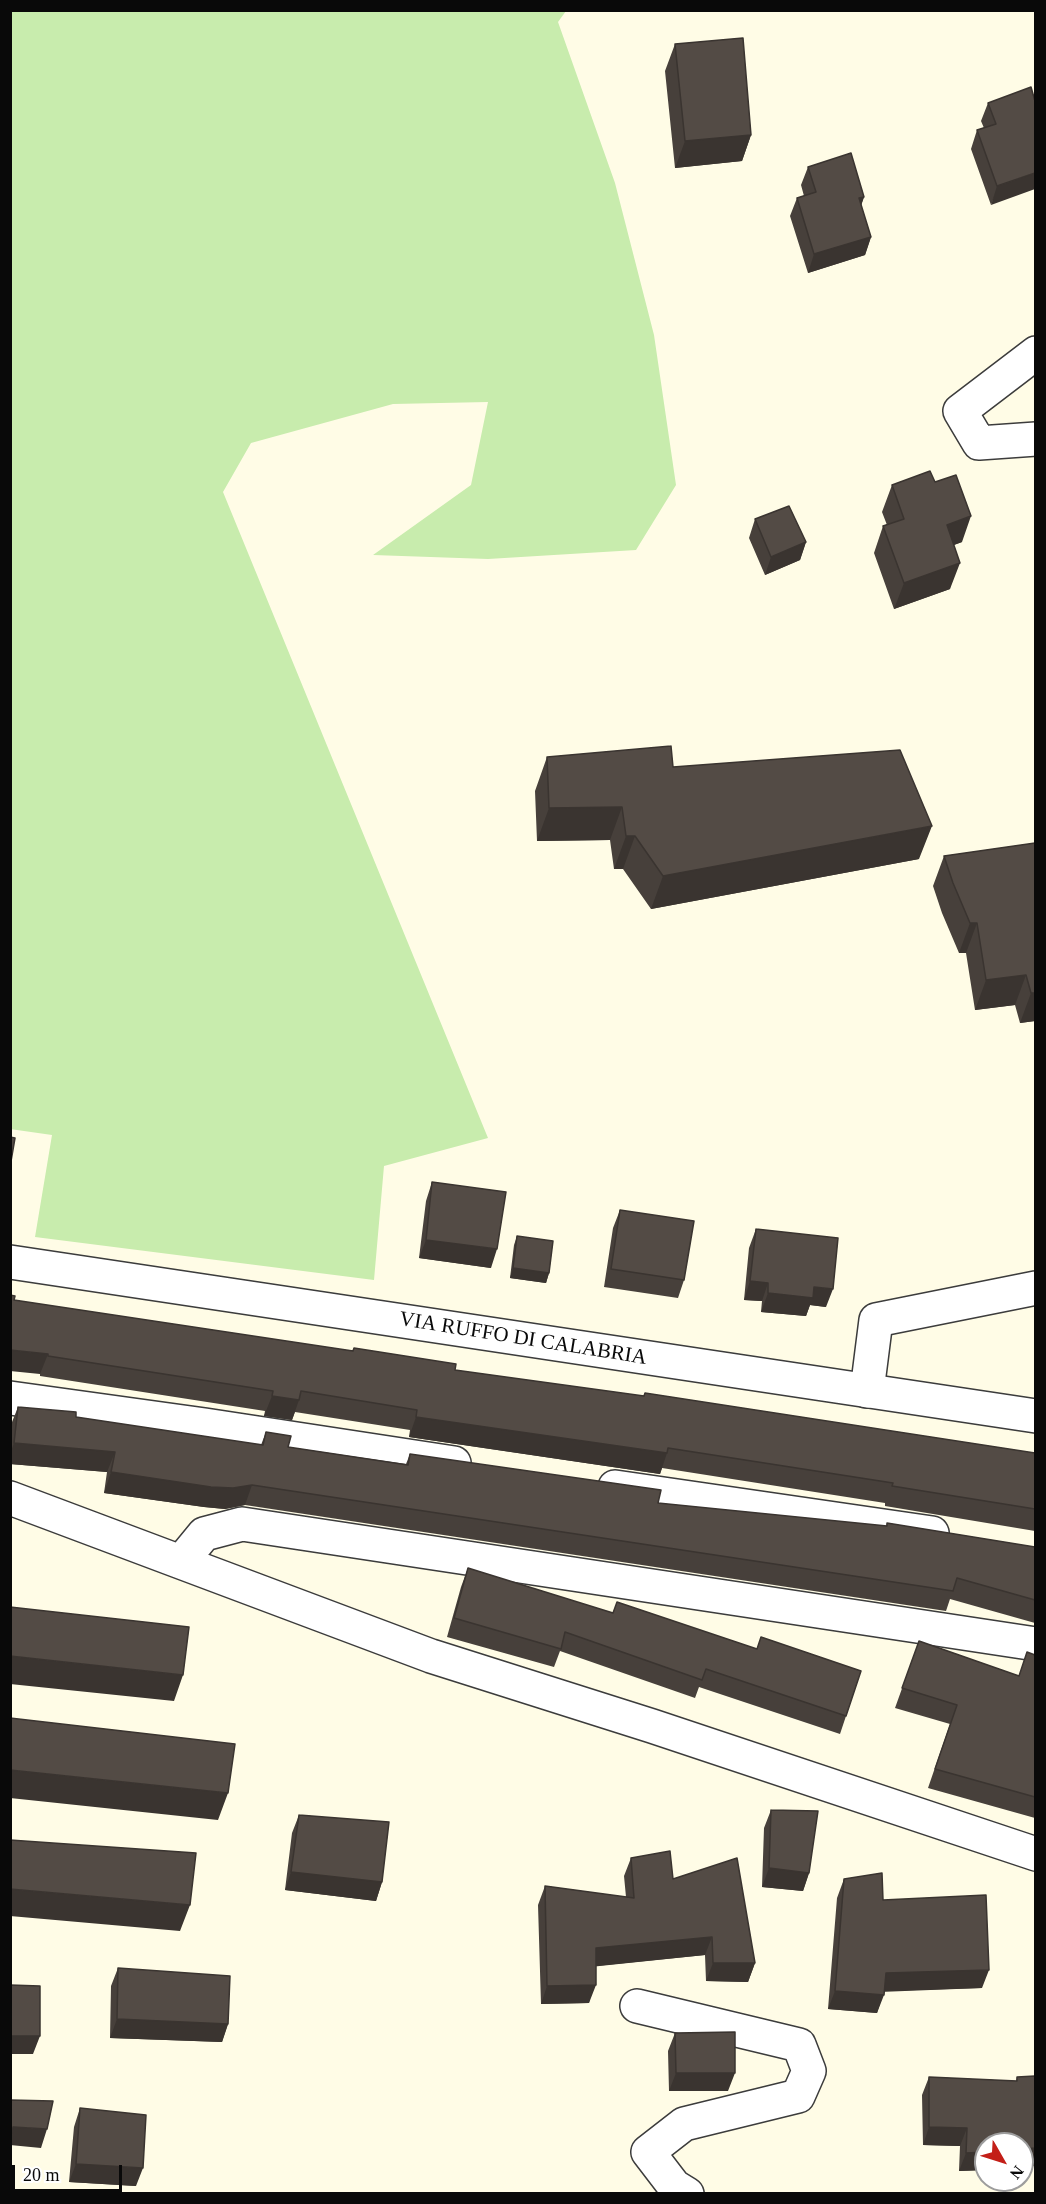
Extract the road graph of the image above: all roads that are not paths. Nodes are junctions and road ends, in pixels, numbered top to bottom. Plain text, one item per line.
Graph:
1 (1035, 353) edge
2 (1035, 439) edge
3 (10, 1262) edge
4 (1035, 1288) edge
5 (867, 1391) junction
6 (10, 1398) edge
7 (1035, 1416) edge
8 (486, 1468) edge
9 (591, 1483) edge
10 (10, 1498) edge
11 (958, 1537) edge
12 (181, 1562) junction
13 (1035, 1644) edge
14 (1035, 1854) edge
15 (637, 2006) dead end
16 (687, 2193) edge

1 - 2 street
3 - 5 street, VIA RUFFO DI CALABRIA
4 - 5 street
5 - 7 street, VIA RUFFO DI CALABRIA
6 - 8 street
9 - 11 street
10 - 12 street
12 - 13 street
12 - 14 street
15 - 16 street

